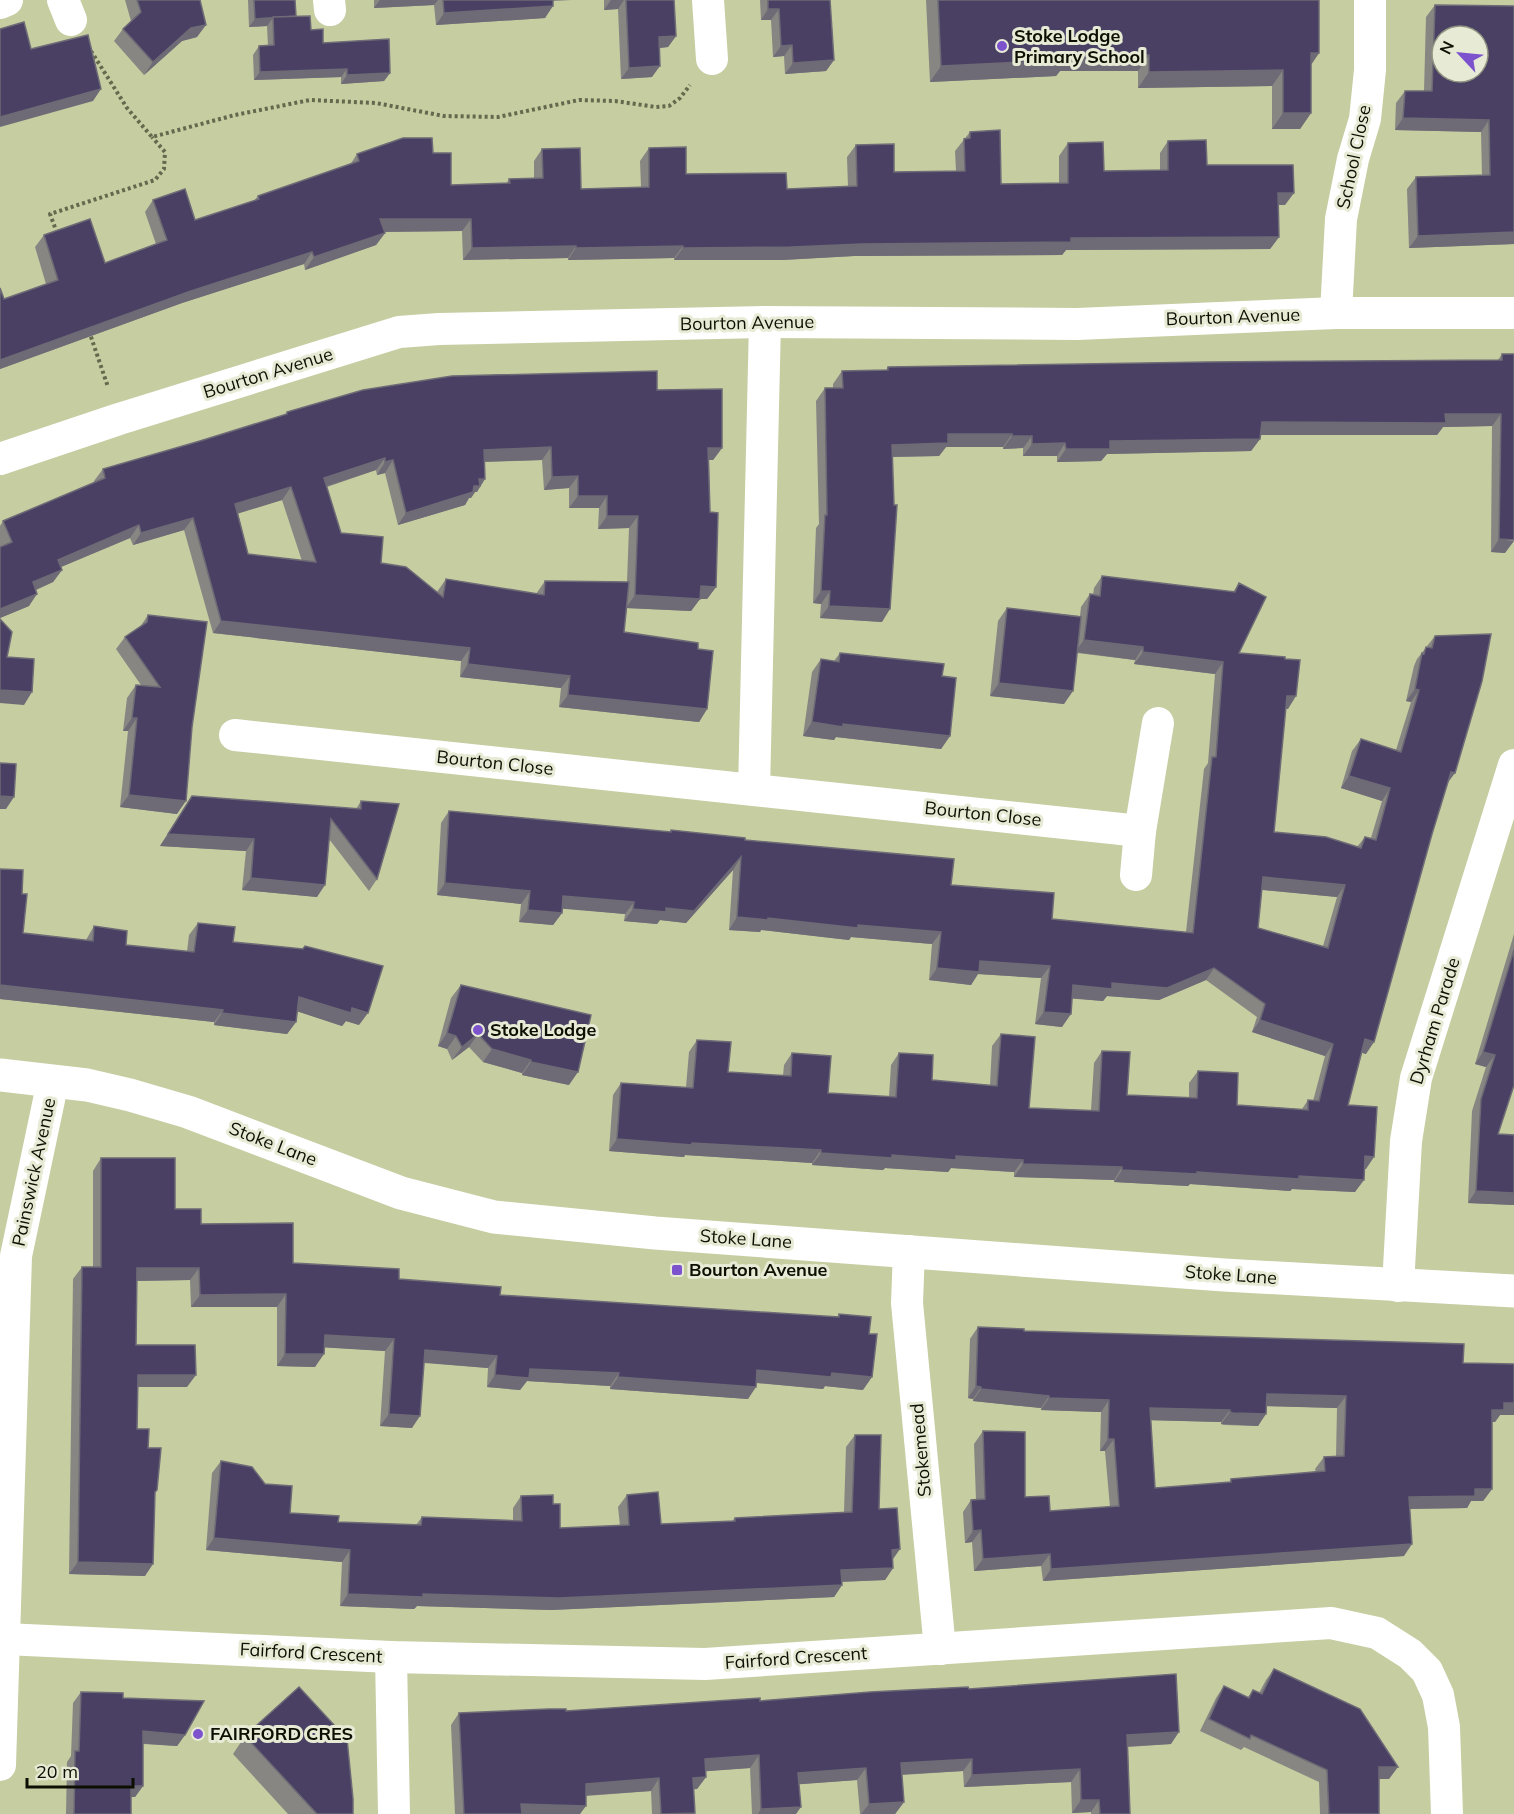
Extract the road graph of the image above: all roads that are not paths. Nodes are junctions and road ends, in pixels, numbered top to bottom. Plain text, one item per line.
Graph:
1 (7, 0) edge
2 (708, 0) edge
3 (1370, 0) edge
4 (0, 3) edge
5 (712, 59) road end
6 (1336, 313) junction
7 (1514, 313) edge
8 (765, 322) junction
9 (0, 459) edge
10 (1158, 723) dead end
11 (235, 735) dead end
12 (1514, 765) edge
13 (754, 790) junction
14 (1140, 831) junction
15 (1136, 875) dead end
16 (0, 1075) edge
17 (52, 1081) junction
18 (909, 1251) junction
19 (1398, 1286) junction
20 (1514, 1291) edge
21 (5, 1639) junction
22 (940, 1649) junction
23 (391, 1657) junction
24 (0, 1766) edge
25 (394, 1814) edge
26 (1447, 1814) edge

1 - 4 street
2 - 5 street
3 - 6 street, School Close
6 - 7 street, Bourton Avenue
6 - 8 street, Bourton Avenue
8 - 9 street, Bourton Avenue
8 - 13 street
10 - 14 street
11 - 13 street, Bourton Close
12 - 19 street, Dyrham Parade
13 - 14 street, Bourton Close
14 - 15 street
16 - 17 street, Stoke Lane
17 - 18 street, Stoke Lane
17 - 21 street, Painswick Avenue
18 - 19 street, Stoke Lane
18 - 22 street, Stokemead
19 - 20 street, Stoke Lane
21 - 23 street, Fairford Crescent
21 - 24 street, Painswick Avenue
22 - 23 street, Fairford Crescent
22 - 26 street, Fairford Crescent
23 - 25 street

